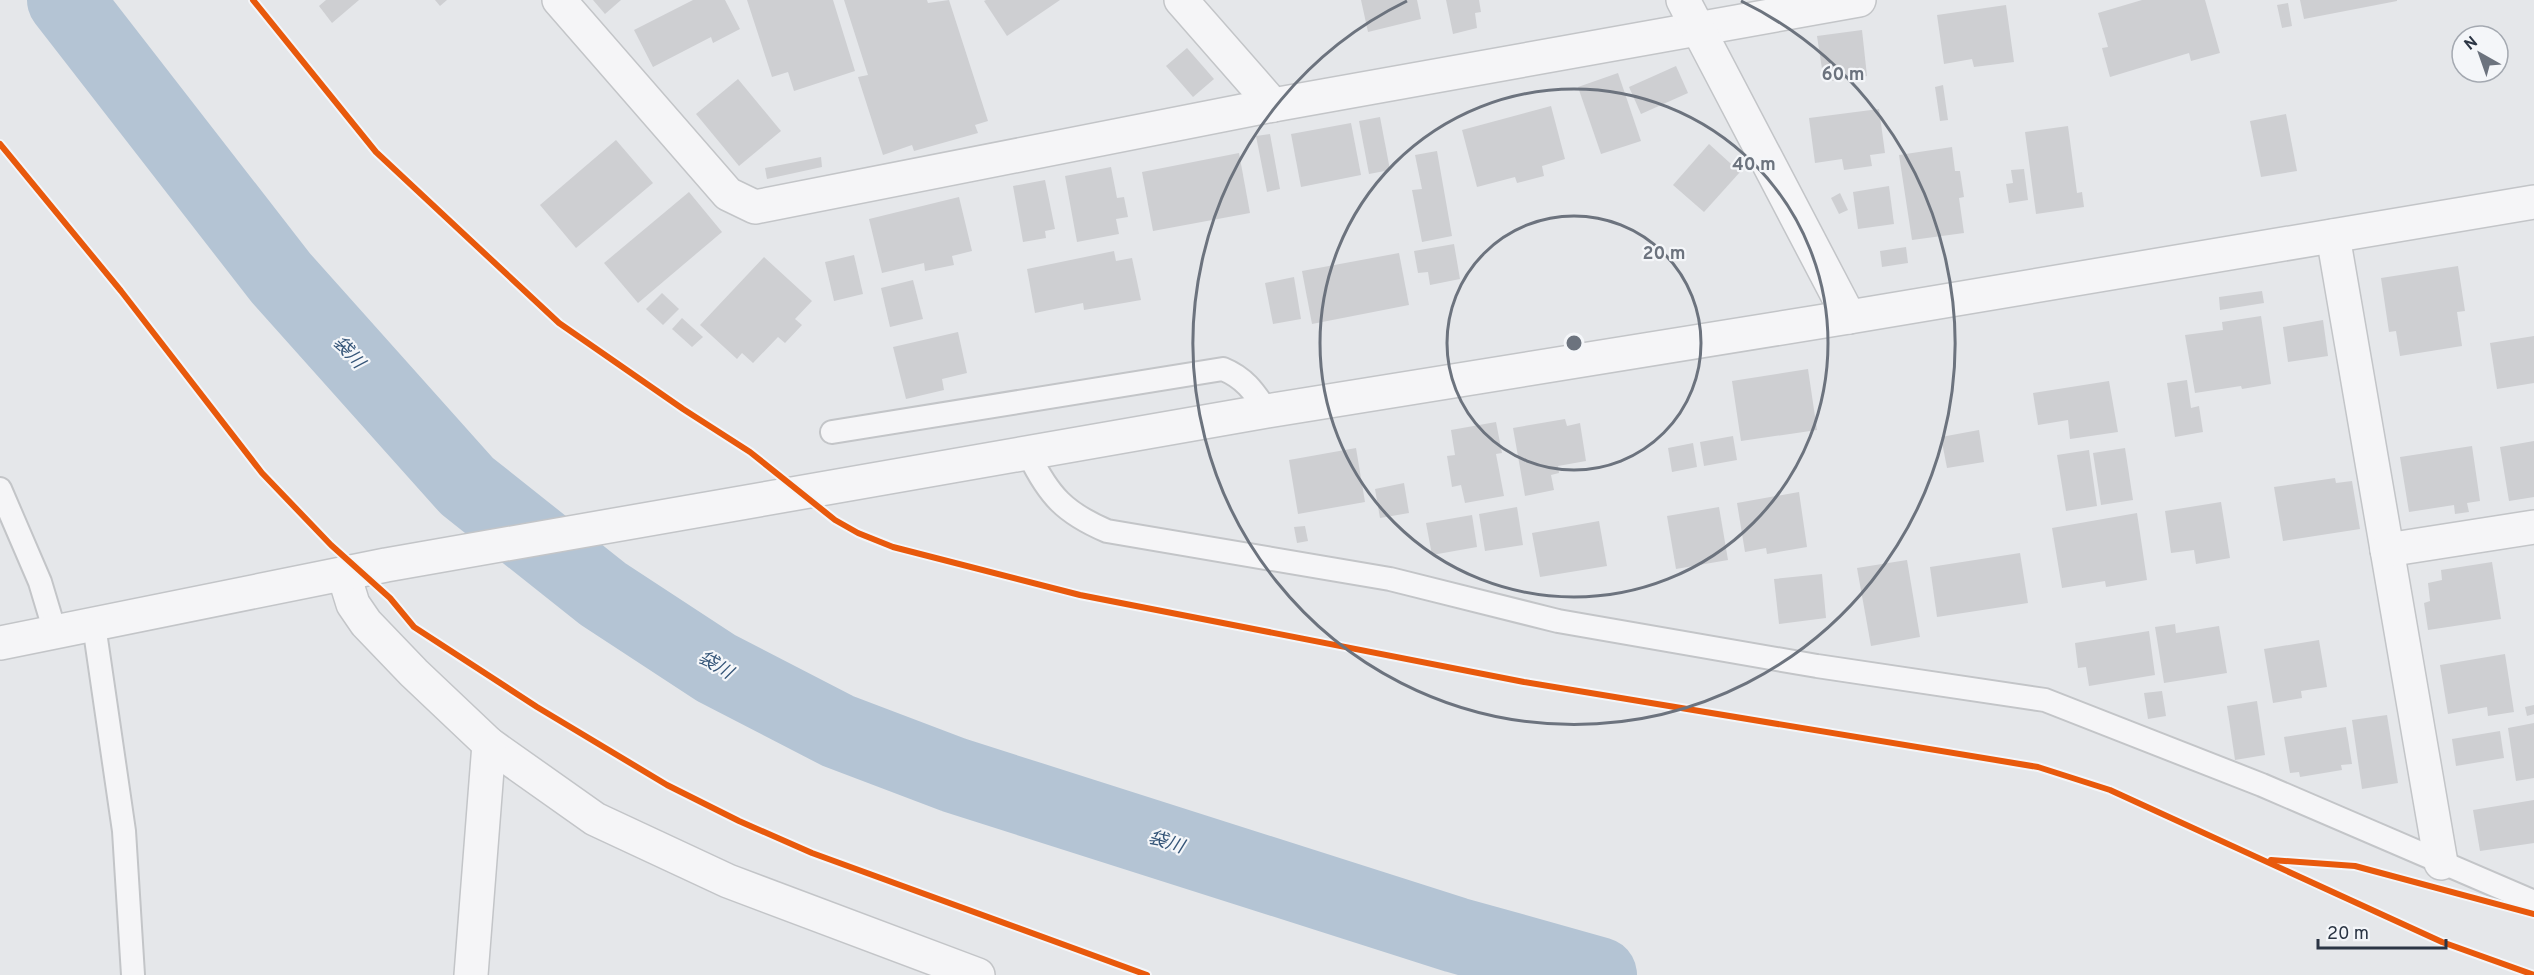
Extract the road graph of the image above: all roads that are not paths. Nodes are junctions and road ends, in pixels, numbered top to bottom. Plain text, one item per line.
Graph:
1 (559, 0) edge
2 (1181, 0) edge
3 (1859, 0) edge
4 (1690, 14) edge
5 (1273, 105) junction
6 (2534, 202) edge
7 (2332, 236) junction
8 (1849, 317) junction
9 (1267, 411) junction
10 (832, 432) dead end
11 (1029, 454) junction
12 (0, 489) edge
13 (2534, 527) edge
14 (2386, 550) junction
15 (344, 575) junction
16 (94, 625) junction
17 (55, 632) junction
18 (0, 643) edge
19 (489, 744) junction
20 (2441, 862) junction
21 (2534, 902) edge
22 (133, 975) edge
23 (471, 975) edge
24 (978, 975) edge

1 - 5 street
2 - 5 street
3 - 4 street
4 - 5 street
4 - 8 street
6 - 7 street
7 - 8 street
7 - 14 street
8 - 9 street
9 - 10 lane
9 - 11 street
11 - 15 street
11 - 20 lane
12 - 17 lane
13 - 14 street
14 - 20 street
15 - 16 street
15 - 19 street
16 - 17 street
16 - 22 lane
17 - 18 street
19 - 23 street
19 - 24 street
20 - 21 lane

